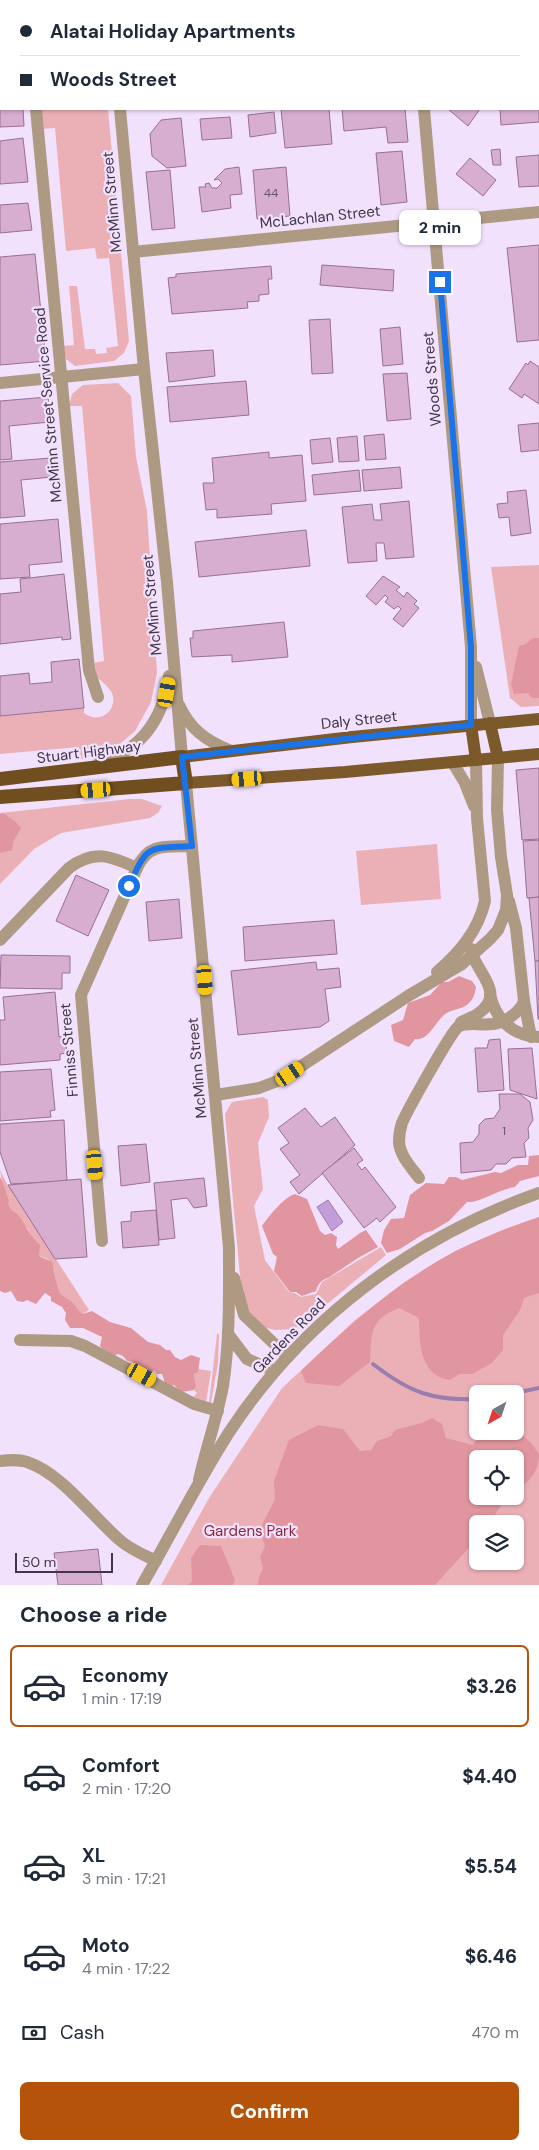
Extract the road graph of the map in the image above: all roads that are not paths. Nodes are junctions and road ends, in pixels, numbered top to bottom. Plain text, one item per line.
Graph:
1 (36, 110) edge
2 (120, 110) edge
3 (424, 110) edge
4 (539, 212) edge
5 (434, 222) junction
6 (133, 252) junction
7 (144, 369) junction
8 (62, 378) junction
9 (0, 383) edge
10 (171, 645) junction
11 (471, 647) junction
12 (175, 696) junction
13 (98, 697) dead end
14 (539, 719) edge
15 (490, 723) junction
16 (471, 725) junction
17 (229, 750) junction
18 (539, 754) edge
19 (182, 757) junction
20 (498, 758) junction
21 (476, 760) junction
22 (453, 763) junction
23 (75, 770) junction
24 (0, 779) edge
25 (186, 783) junction
26 (0, 797) edge
27 (477, 818) junction
28 (192, 846) junction
29 (501, 857) junction
30 (481, 859) junction
31 (137, 868) junction
32 (508, 895) junction
33 (483, 912) junction
34 (503, 920) junction
35 (0, 940) edge
36 (469, 940) junction
37 (472, 956) junction
38 (490, 995) junction
39 (408, 996) junction
40 (524, 1001) junction
41 (503, 1022) junction
42 (456, 1030) junction
43 (535, 1037) edge
44 (216, 1095) junction
45 (419, 1178) dead end
46 (539, 1193) edge
47 (102, 1241) dead end
48 (229, 1248) junction
49 (228, 1334) junction
50 (20, 1340) dead end
51 (288, 1357) junction
52 (275, 1371) junction
53 (218, 1410) junction
54 (0, 1461) edge
55 (198, 1484) junction
56 (156, 1561) junction
57 (142, 1585) edge

1 - 8 street, McMinn Street Service Road
2 - 6 street, McMinn Street
3 - 5 street, Woods Street
4 - 5 street, McLachlan Street
5 - 6 street, McLachlan Street
5 - 11 street, Woods Street
6 - 7 street, McMinn Street
7 - 8 street
7 - 10 street, McMinn Street
8 - 9 street
8 - 13 street, McMinn Street Service Road
10 - 12 street, McMinn Street
10 - 23 street
11 - 15 street, Woods Street
11 - 16 street, Woods Street
12 - 17 street
12 - 19 street, McMinn Street
14 - 15 main road, Daly Street
15 - 16 main road, Daly Street
15 - 20 main road
16 - 17 main road, Daly Street
16 - 21 main road
17 - 19 main road, Daly Street
18 - 20 main road
19 - 23 highway, Stuart Highway
19 - 25 highway, McMinn Street
20 - 21 main road
20 - 29 street
21 - 22 main road
21 - 27 street
22 - 25 main road
22 - 27 street
23 - 24 highway, Stuart Highway
25 - 26 highway
25 - 28 street, McMinn Street
27 - 30 street
28 - 31 street, Finniss Street
28 - 44 street, McMinn Street
29 - 30 street
29 - 32 street
30 - 33 street
31 - 35 street
31 - 47 street, Finniss Street
32 - 34 street
32 - 40 street
33 - 34 street
33 - 36 street
34 - 37 street
36 - 37 street
36 - 39 street
37 - 38 street
37 - 39 street
38 - 41 street
38 - 42 street
39 - 44 street
40 - 41 street
40 - 43 street
41 - 42 street
41 - 43 street
42 - 45 street
44 - 48 street, McMinn Street
46 - 51 street, Gardens Road
48 - 49 street
48 - 51 street
49 - 52 street
49 - 53 street
50 - 53 street
51 - 52 street, Gardens Road
52 - 55 street, Gardens Road
53 - 55 street
54 - 56 street
55 - 56 street, Gardens Road
56 - 57 street, Gardens Road

